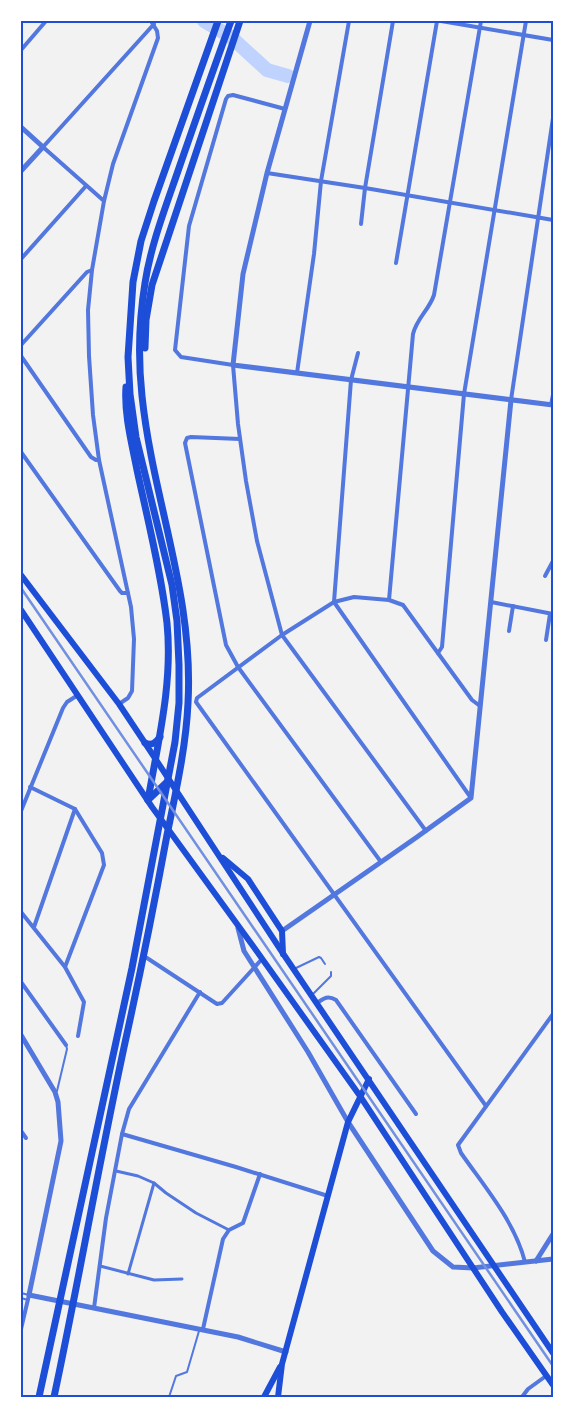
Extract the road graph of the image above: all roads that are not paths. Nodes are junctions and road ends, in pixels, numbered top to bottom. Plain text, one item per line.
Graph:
1 (46, 21) edge
2 (218, 21) edge
3 (231, 21) edge
4 (240, 21) edge
5 (310, 21) edge
6 (349, 21) edge
7 (392, 21) edge
8 (437, 21) edge
9 (441, 21) edge
10 (481, 21) edge
11 (526, 21) edge
12 (153, 23) edge
13 (480, 28) junction
14 (523, 36) junction
15 (553, 40) edge
16 (21, 50) edge
17 (285, 109) junction
18 (553, 118) edge
19 (21, 127) edge
20 (43, 147) junction
21 (21, 171) edge
22 (267, 173) junction
23 (321, 181) junction
24 (86, 186) junction
25 (365, 188) junction
26 (408, 195) junction
27 (104, 201) junction
28 (450, 203) junction
29 (494, 210) junction
30 (537, 218) junction
31 (553, 220) edge
32 (361, 224) dead end
33 (21, 258) edge
34 (396, 263) dead end
35 (92, 270) junction
36 (21, 345) edge
37 (358, 353) dead end
38 (21, 356) edge
39 (128, 357) junction
40 (234, 365) junction
41 (297, 373) junction
42 (351, 380) junction
43 (408, 387) junction
44 (464, 394) junction
45 (553, 395) edge
46 (510, 400) junction
47 (552, 405) edge
48 (240, 439) junction
49 (21, 452) edge
50 (99, 460) junction
51 (553, 561) edge
52 (21, 575) edge
53 (546, 576) dead end
54 (128, 593) junction
55 (389, 600) junction
56 (334, 602) junction
57 (491, 602) junction
58 (513, 606) junction
59 (21, 610) edge
60 (551, 614) edge
61 (509, 631) dead end
62 (282, 636) junction
63 (546, 640) dead end
64 (438, 653) junction
65 (238, 667) junction
66 (78, 695) junction
67 (119, 704) junction
68 (480, 706) junction
69 (160, 737) junction
70 (145, 743) junction
71 (156, 758) junction
72 (170, 779) junction
73 (30, 787) junction
74 (471, 798) junction
75 (148, 800) junction
76 (75, 809) junction
77 (21, 811) edge
78 (162, 820) junction
79 (426, 830) junction
80 (216, 852) junction
81 (381, 862) junction
82 (333, 895) junction
83 (21, 912) edge
84 (237, 925) junction
85 (34, 927) junction
86 (282, 931) junction
87 (284, 955) junction
88 (141, 959) dead end
89 (263, 959) junction
90 (326, 964) dead end
91 (254, 966) junction
92 (65, 967) junction
93 (293, 969) junction
94 (331, 972) dead end
95 (21, 982) edge
96 (200, 992) junction
97 (312, 996) junction
98 (317, 1003) junction
99 (553, 1014) edge
100 (21, 1035) edge
101 (78, 1036) dead end
102 (66, 1045) joint
103 (369, 1079) junction
104 (56, 1096) junction
105 (360, 1096) junction
106 (486, 1106) junction
107 (416, 1114) dead end
108 (348, 1122) junction
109 (21, 1131) edge
110 (122, 1134) junction
111 (26, 1138) dead end
112 (116, 1171) junction
113 (260, 1174) junction
114 (154, 1183) junction
115 (328, 1196) junction
116 (229, 1230) junction
117 (553, 1234) edge
118 (553, 1259) edge
119 (536, 1261) junction
120 (526, 1262) junction
121 (100, 1266) junction
122 (494, 1266) junction
123 (473, 1268) junction
124 (128, 1274) junction
125 (182, 1279) dead end
126 (21, 1293) edge
127 (21, 1298) edge
128 (28, 1298) junction
129 (94, 1308) junction
130 (21, 1329) edge
131 (201, 1329) junction
132 (286, 1352) junction
133 (553, 1353) edge
134 (282, 1364) junction
135 (546, 1376) junction
136 (553, 1385) edge
137 (265, 1396) edge
138 (39, 1397) edge
139 (54, 1397) edge
140 (170, 1397) edge
141 (277, 1397) edge
142 (522, 1397) edge

1 - 16 street
2 - 39 highway
3 - 139 highway
4 - 72 highway
5 - 17 street
6 - 23 street
7 - 25 street
8 - 26 street
9 - 13 street
10 - 13 street
11 - 14 street
12 - 20 street
12 - 27 street
13 - 14 street
13 - 28 street
14 - 15 street
14 - 29 street
17 - 22 street
17 - 40 street
18 - 30 street
19 - 20 street
20 - 21 street
20 - 24 street
22 - 23 street
22 - 40 street
23 - 25 street
23 - 41 street
24 - 27 street
24 - 33 street
25 - 26 street
25 - 32 street
26 - 28 street
26 - 34 street
27 - 35 street
28 - 29 street
28 - 43 street
29 - 30 street
29 - 44 street
30 - 31 street
30 - 46 street
35 - 36 street
35 - 50 street
37 - 42 street
38 - 50 street
39 - 69 highway
39 - 138 highway
40 - 41 street
40 - 48 street
41 - 42 street
42 - 43 street
42 - 56 street
43 - 44 street
43 - 55 street
44 - 46 street
44 - 64 street
45 - 47 street
46 - 47 street
46 - 57 street
48 - 62 street
48 - 65 street
49 - 54 street
50 - 54 street
51 - 53 street
52 - 67 main road
54 - 67 street
55 - 56 street
55 - 64 street
56 - 62 street
56 - 74 street
57 - 58 street
57 - 68 street
58 - 60 street
58 - 61 street
59 - 66 main road
60 - 63 street
62 - 65 street
62 - 79 street
64 - 68 street
65 - 81 street
65 - 82 street
66 - 73 street
66 - 75 main road
67 - 70 main road
68 - 74 street
69 - 70 highway
69 - 71 highway
70 - 71 main road
71 - 72 main road
71 - 75 highway
72 - 75 highway
72 - 78 highway
72 - 80 main road
73 - 76 street
73 - 77 street
74 - 79 street
75 - 78 main road
76 - 85 street
76 - 92 street
78 - 84 main road
79 - 81 street
80 - 86 main road
80 - 87 main road
81 - 82 street
82 - 86 street
82 - 106 street
83 - 85 street
84 - 89 main road
84 - 91 street
85 - 92 street
86 - 87 main road
87 - 93 main road
88 - 96 street
89 - 91 street
89 - 105 main road
90 - 93 lane
91 - 96 street
91 - 108 street
92 - 101 street
93 - 97 main road
94 - 97 lane
95 - 102 street
96 - 110 street
97 - 98 main road
98 - 103 main road
98 - 107 street
99 - 106 street
100 - 104 street
102 - 104 lane
103 - 105 main road
103 - 122 main road
104 - 128 street
105 - 108 main road
105 - 123 main road
106 - 120 street
108 - 115 main road
108 - 123 street
109 - 111 street
110 - 112 street
110 - 113 street
112 - 114 street
112 - 121 street
113 - 115 street
113 - 116 street
114 - 116 street
114 - 124 street
115 - 132 main road
116 - 131 street
117 - 119 street
118 - 119 street
119 - 120 street
120 - 122 street
121 - 124 street
121 - 129 street
122 - 123 street
122 - 133 main road
123 - 135 main road
124 - 125 street
126 - 128 lane
127 - 128 lane
128 - 129 street
128 - 130 street
129 - 131 street
131 - 132 street
131 - 140 lane
132 - 134 main road
134 - 137 main road
134 - 141 main road
135 - 136 main road
135 - 142 street
137 - 141 main road

